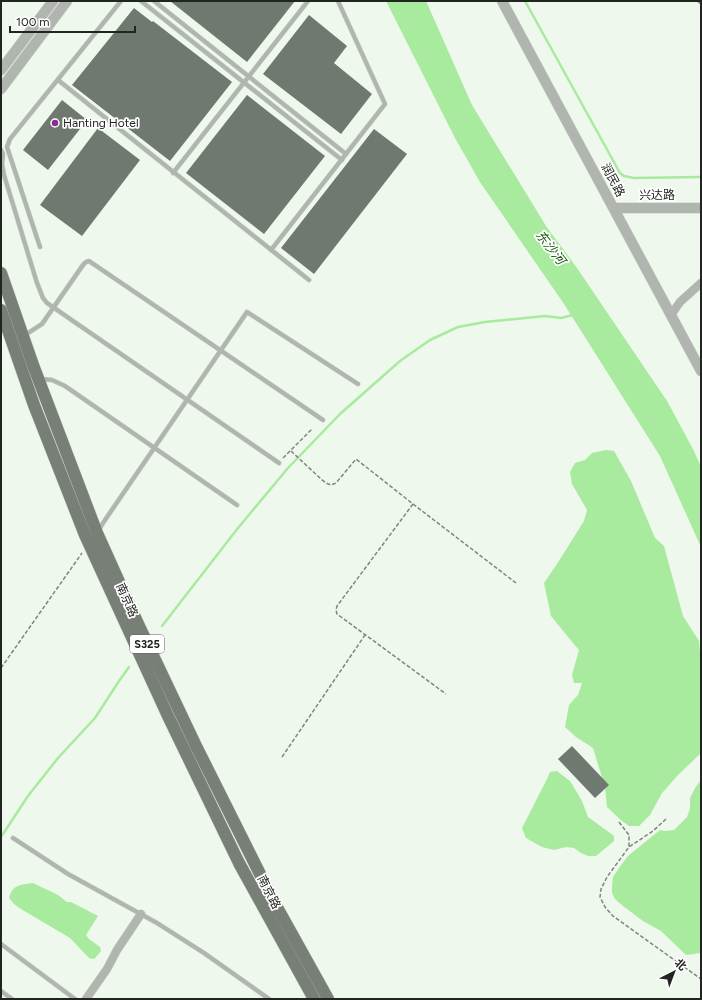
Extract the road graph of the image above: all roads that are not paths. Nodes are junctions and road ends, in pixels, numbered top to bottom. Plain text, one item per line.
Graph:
1 (52, 1) edge
2 (67, 1) edge
3 (121, 1) edge
4 (141, 1) edge
5 (154, 1) edge
6 (308, 1) edge
7 (338, 1) edge
8 (502, 1) edge
9 (1, 70) edge
10 (249, 76) junction
11 (58, 80) junction
12 (244, 82) junction
13 (1, 89) edge
14 (1, 150) edge
15 (346, 154) junction
16 (342, 160) junction
17 (173, 172) junction
18 (614, 208) junction
19 (701, 208) edge
20 (40, 247) dead end
21 (271, 250) junction
22 (1, 273) edge
23 (309, 280) dead end
24 (701, 283) edge
25 (54, 307) junction
26 (1, 310) edge
27 (671, 316) junction
28 (23, 336) junction
29 (221, 350) junction
30 (701, 371) edge
31 (38, 379) junction
32 (358, 384) dead end
33 (187, 399) junction
34 (323, 420) dead end
35 (154, 447) junction
36 (279, 463) road end
37 (237, 505) dead end
38 (97, 533) junction
39 (13, 838) dead end
40 (141, 914) junction
41 (1, 944) edge
42 (1, 991) edge
43 (262, 997) edge
44 (12, 999) edge
45 (75, 999) edge
46 (86, 999) edge
47 (269, 999) edge
48 (314, 999) edge
49 (328, 999) edge

1 - 9 street
2 - 13 street
3 - 11 lane
4 - 12 lane
5 - 10 lane
6 - 10 lane
7 - 15 lane
8 - 18 street, 润民路
10 - 12 lane
10 - 15 lane
11 - 17 lane
11 - 20 lane
12 - 16 lane
12 - 17 lane
14 - 25 lane
15 - 16 lane
16 - 21 lane
17 - 21 lane
18 - 19 street, 兴达路
18 - 27 street, 润民路
21 - 23 lane
22 - 28 main road, 南京路 / S325
24 - 27 street
25 - 28 lane
25 - 29 lane
25 - 33 lane
26 - 48 main road, 南京路 / S325
27 - 30 street, 润民路
28 - 31 main road, 南京路 / S325
29 - 32 lane
29 - 33 lane
29 - 34 lane
31 - 35 lane
31 - 38 main road, 南京路 / S325
33 - 35 lane
33 - 36 lane
35 - 37 lane
35 - 38 lane
38 - 49 main road, 南京路 / S325
39 - 40 lane
40 - 43 lane
40 - 46 street
41 - 45 lane
42 - 44 lane
43 - 47 lane

